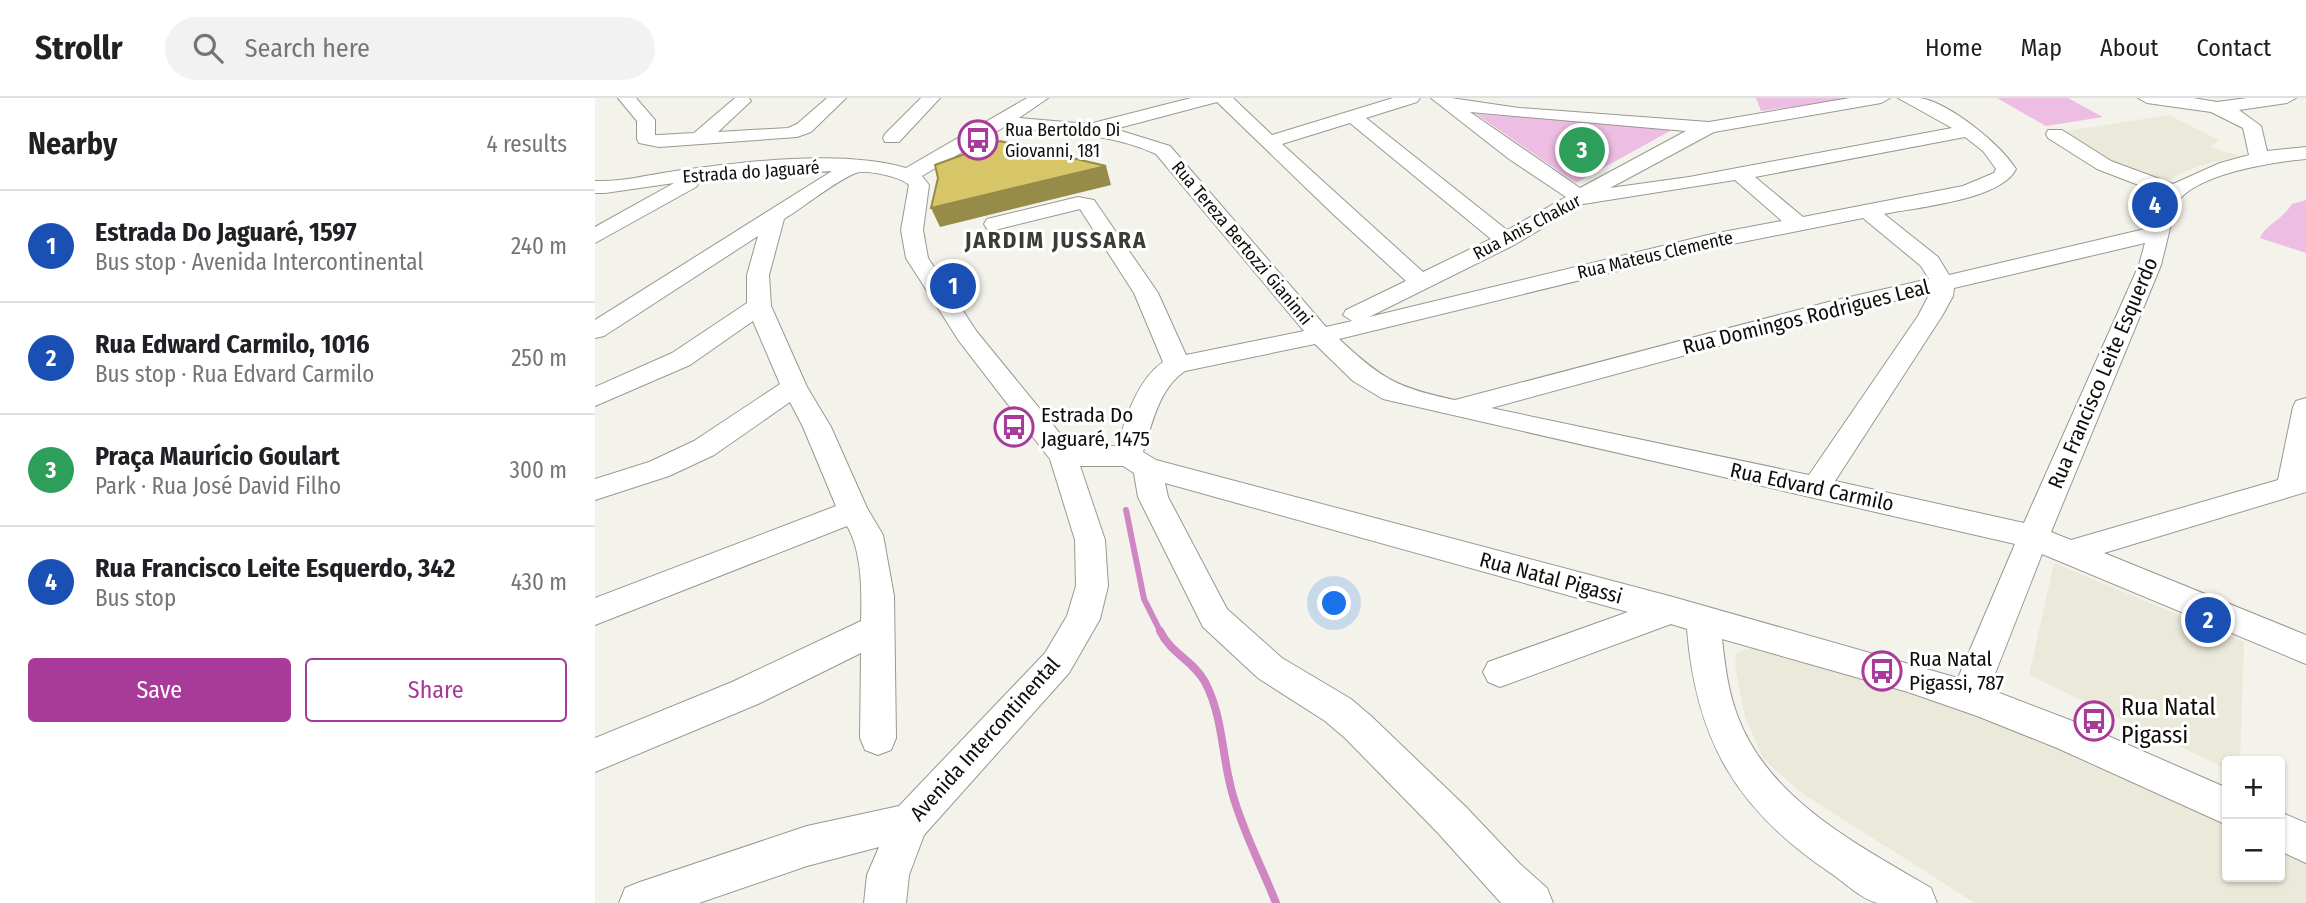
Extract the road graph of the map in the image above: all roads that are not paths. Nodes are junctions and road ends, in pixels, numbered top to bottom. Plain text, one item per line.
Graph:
1 (627, 98) edge
2 (931, 98) edge
3 (1039, 98) edge
4 (1212, 98) edge
5 (1223, 98) edge
6 (1411, 98) edge
7 (1881, 98) edge
8 (1907, 98) edge
9 (2147, 98) edge
10 (2287, 98) edge
11 (837, 99) edge
12 (742, 101) dead end
13 (1444, 101) edge
14 (2219, 107) junction
15 (1353, 116) junction
16 (999, 121) junction
17 (1709, 127) junction
18 (1085, 131) junction
19 (1967, 131) junction
20 (2055, 134) dead end
21 (892, 138) dead end
22 (699, 139) junction
23 (1268, 142) junction
24 (2306, 153) edge
25 (2259, 158) junction
26 (852, 167) junction
27 (1739, 173) junction
28 (707, 174) junction
29 (908, 174) junction
30 (595, 187) edge
31 (2174, 191) junction
32 (1581, 198) junction
33 (1865, 209) junction
34 (773, 218) junction
35 (1797, 223) junction
36 (995, 224) dead end
37 (2156, 233) junction
38 (595, 236) edge
39 (1506, 240) junction
40 (1943, 284) junction
41 (1417, 285) junction
42 (759, 306) junction
43 (1439, 309) junction
44 (595, 331) edge
45 (1318, 333) junction
46 (1177, 365) junction
47 (794, 387) junction
48 (595, 397) edge
49 (2306, 407) edge
50 (1457, 408) junction
51 (1063, 457) junction
52 (1137, 462) junction
53 (2299, 484) edge
54 (1816, 487) junction
55 (595, 490) edge
56 (853, 511) junction
57 (2033, 537) junction
58 (2072, 551) junction
59 (595, 612) edge
60 (1688, 615) junction
61 (879, 628) junction
62 (2306, 649) edge
63 (1500, 672) dead end
64 (1969, 696) junction
65 (878, 738) dead end
66 (595, 755) edge
67 (2222, 805) edge
68 (909, 823) junction
69 (2285, 833) edge
70 (2306, 843) edge
71 (640, 903) edge
72 (885, 903) edge
73 (1532, 903) edge
74 (1916, 903) edge

1 - 22 street
2 - 21 street
3 - 16 street
4 - 18 street
5 - 23 street
6 - 15 street
7 - 17 street, Rua Anis Chakur
8 - 19 street, Rua Mateus Clemente
9 - 14 street
10 - 14 street
11 - 22 street
12 - 22 street
13 - 17 street
13 - 32 street
14 - 25 street
15 - 23 street
15 - 39 street
16 - 18 street, Rua Tereza Bertozzi Gianinni
16 - 29 street
17 - 32 street, Rua Anis Chakur
18 - 45 street, Rua Tereza Bertozzi Gianinni
19 - 27 street
19 - 33 street, Rua Mateus Clemente
20 - 31 street
23 - 41 street
24 - 25 street
25 - 31 street
26 - 28 street, Estrada do Jaguaré
26 - 29 street, Estrada do Jaguaré
26 - 34 street
27 - 32 street
27 - 35 street
28 - 30 street, Estrada do Jaguaré
28 - 38 street
29 - 51 street, Avenida Intercontinental
31 - 37 street, Rua Francisco Leite Esquerdo
32 - 39 street, Rua Anis Chakur
33 - 35 street, Rua Mateus Clemente
33 - 40 street
34 - 42 street
34 - 44 street
35 - 43 street, Rua Mateus Clemente
36 - 46 street
37 - 40 street, Rua Domingos Rodrigues Leal
37 - 57 street, Rua Francisco Leite Esquerdo
39 - 41 street, Rua Anis Chakur
40 - 50 street, Rua Domingos Rodrigues Leal
40 - 54 street
41 - 43 street
41 - 45 street, Rua Anis Chakur
42 - 47 street
42 - 48 street
43 - 45 street, Rua Mateus Clemente
45 - 46 street, Rua Mateus Clemente
45 - 50 street, Rua Edvard Carmilo
46 - 52 street
47 - 55 street
47 - 56 street
49 - 53 street
50 - 54 street, Rua Edvard Carmilo
51 - 52 street, Rua Natal Pigassi
51 - 68 street, Avenida Intercontinental
52 - 60 street, Rua Natal Pigassi
52 - 73 street
53 - 58 street
54 - 57 street, Rua Edvard Carmilo
56 - 59 street
56 - 61 street
57 - 58 street, Rua Edvard Carmilo
57 - 64 street, Rua Francisco Leite Esquerdo
58 - 62 street, Rua Edvard Carmilo
60 - 63 street
60 - 64 street, Rua Natal Pigassi
60 - 74 street
61 - 65 street
61 - 66 street
64 - 67 street, Rua Natal Pigassi
68 - 71 street
68 - 72 street, Avenida Intercontinental
69 - 70 street

